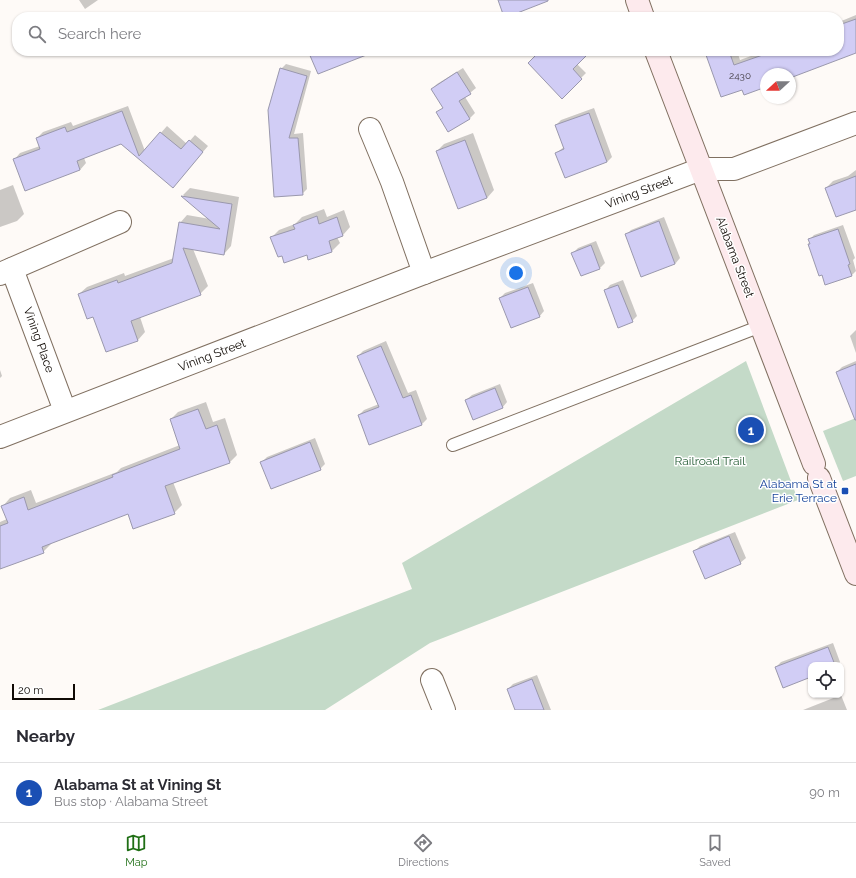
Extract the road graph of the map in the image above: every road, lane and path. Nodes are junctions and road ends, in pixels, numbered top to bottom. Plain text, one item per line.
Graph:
1 (637, 0) edge
2 (641, 12) edge
3 (658, 56) edge
4 (856, 123) edge
5 (370, 130) dead end
6 (701, 169) junction
7 (120, 222) dead end
8 (6, 271) edge
9 (424, 273) junction
10 (761, 326) junction
11 (65, 412) junction
12 (0, 437) edge
13 (454, 445) dead end
14 (856, 574) edge
15 (432, 680) dead end
16 (444, 710) edge

1 - 2 main road
3 - 6 main road, Alabama Street
4 - 6 street, Vining Street
5 - 9 street
6 - 9 street, Vining Street
6 - 10 main road, Alabama Street
7 - 8 street, Vining Place
8 - 11 street, Vining Place
9 - 11 street, Vining Street
10 - 13 lane
10 - 14 main road, Alabama Street
11 - 12 street, Vining Street
15 - 16 street

